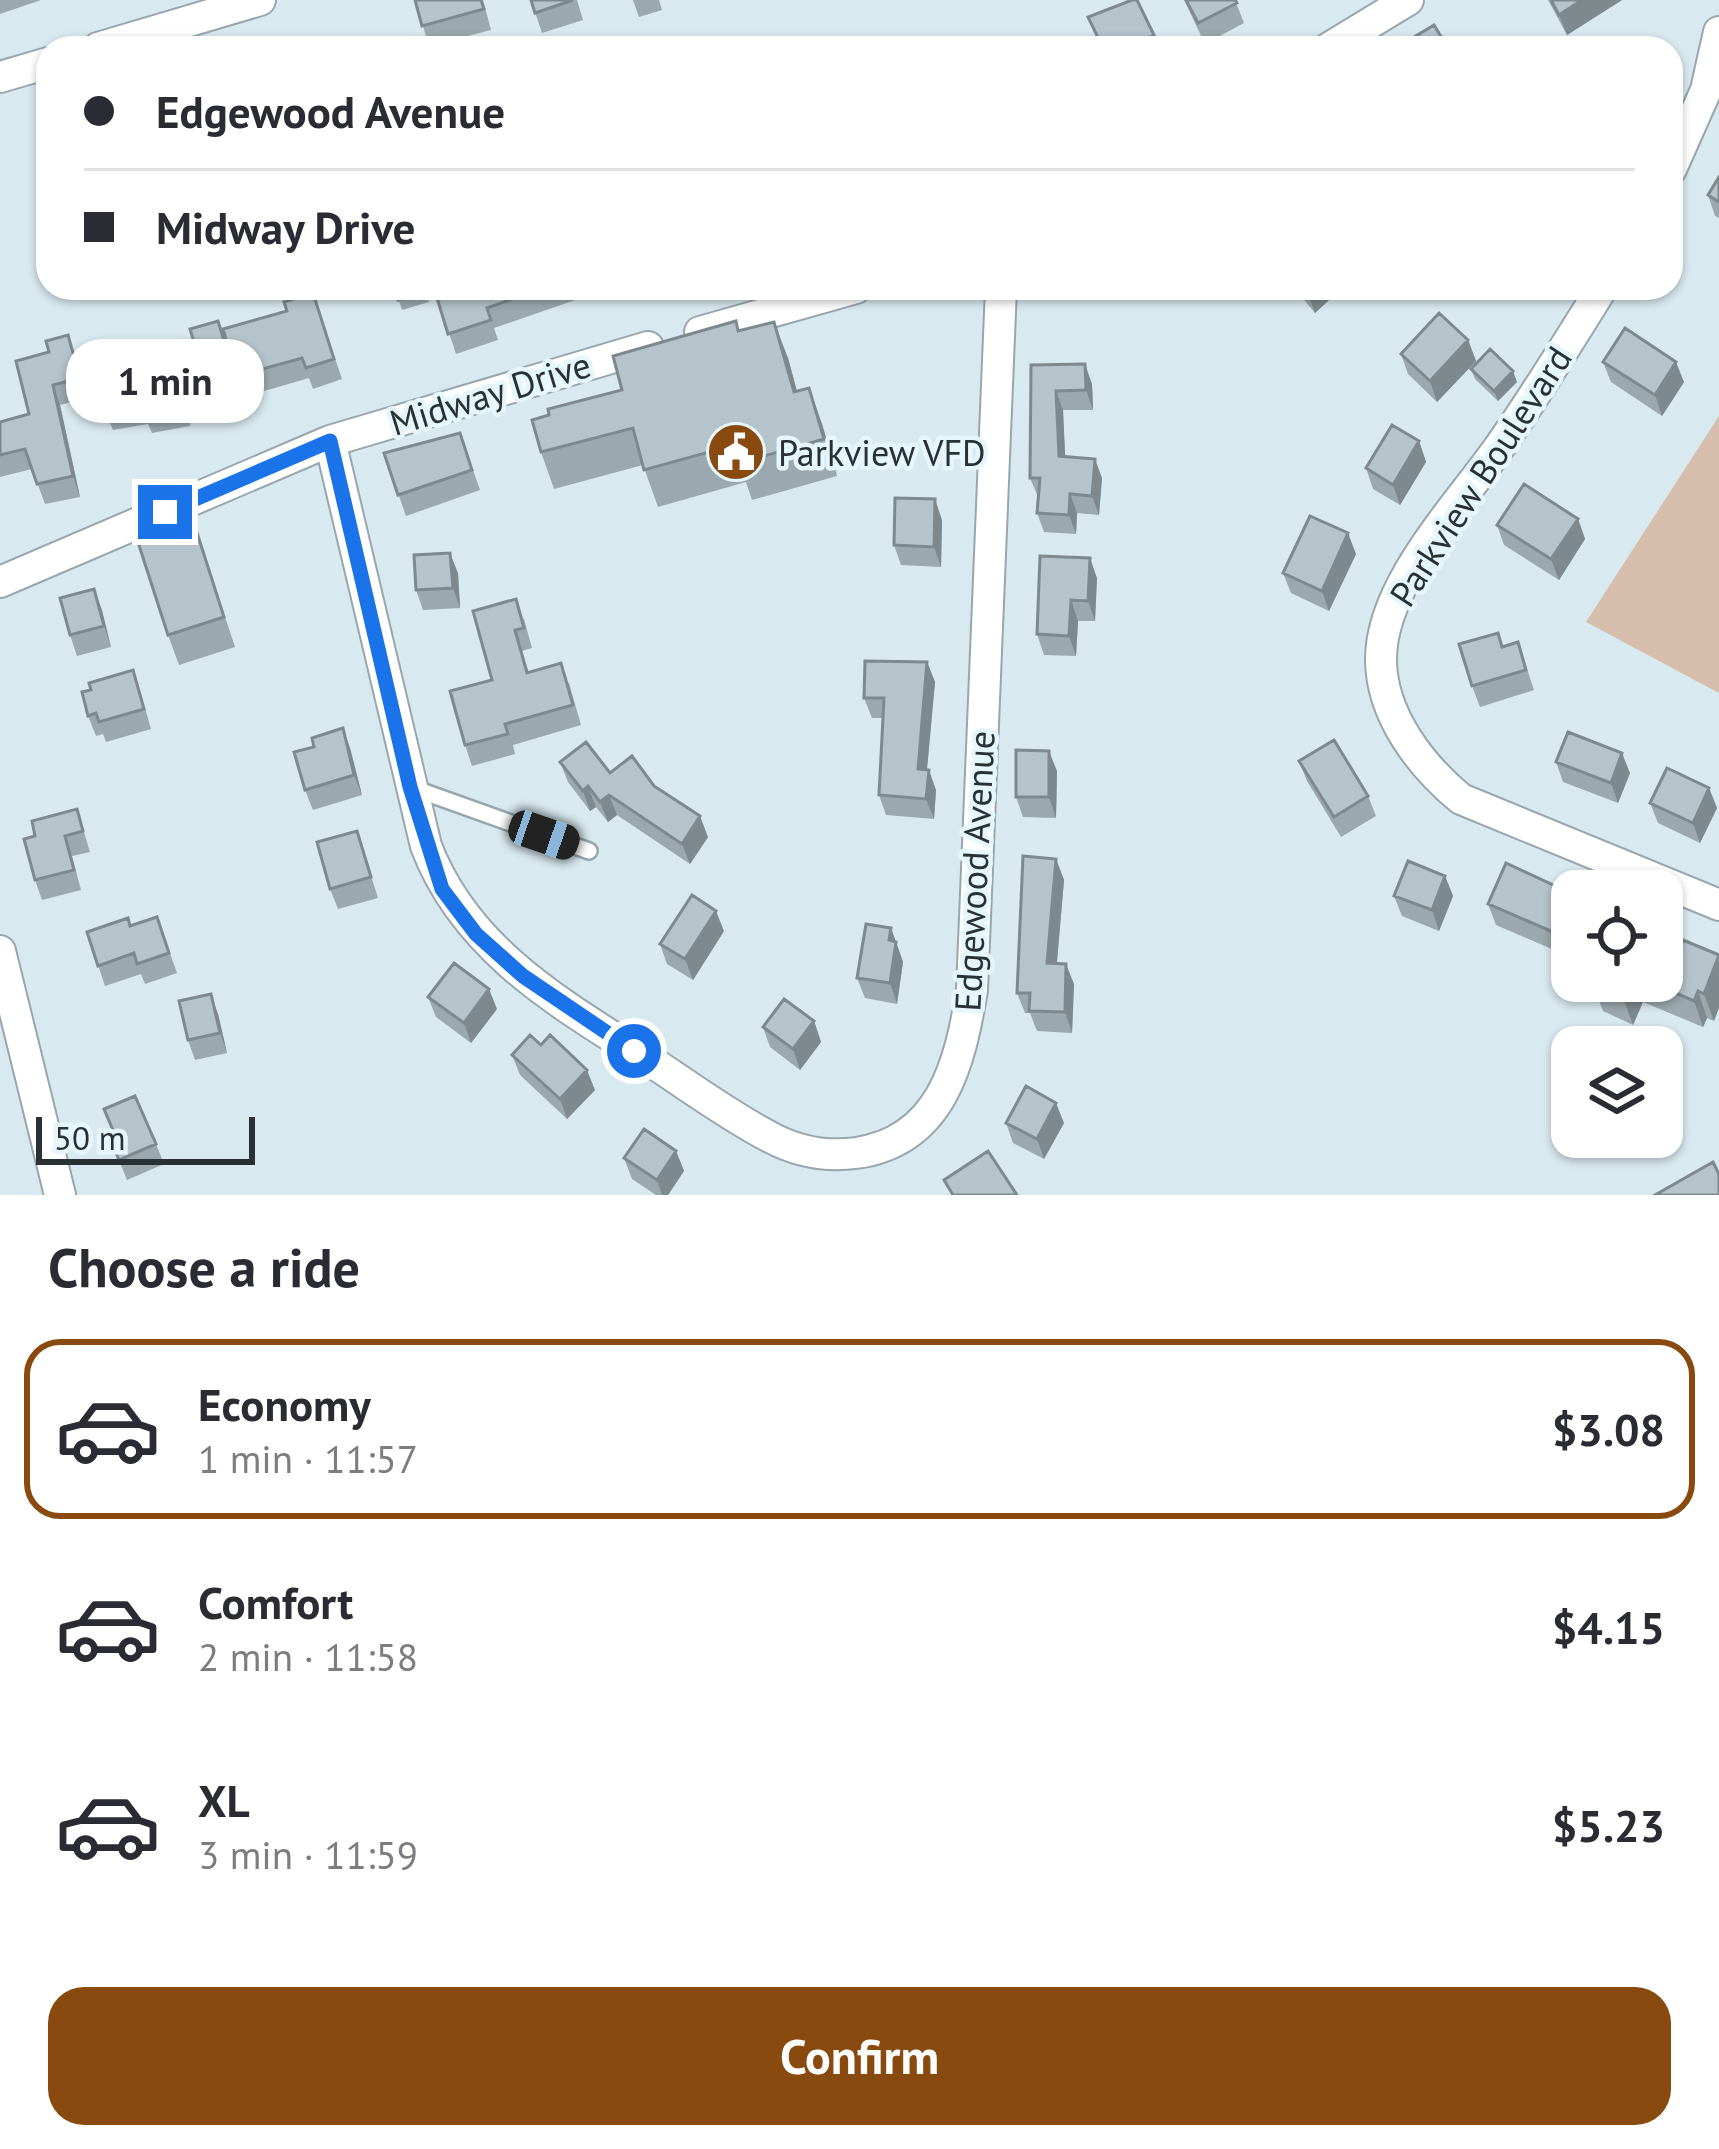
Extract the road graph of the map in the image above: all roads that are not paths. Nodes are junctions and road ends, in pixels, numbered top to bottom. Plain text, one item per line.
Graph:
1 (260, 0) edge
2 (1408, 0) edge
3 (1719, 32) edge
4 (138, 36) edge
5 (1349, 36) edge
6 (36, 66) edge
7 (0, 77) edge
8 (1683, 142) edge
9 (815, 300) edge
10 (1001, 300) edge
11 (1594, 300) edge
12 (330, 441) junction
13 (0, 581) edge
14 (410, 787) junction
15 (590, 851) dead end
16 (1719, 905) edge
17 (0, 951) edge
18 (60, 1195) edge

1 - 4 street
2 - 5 street
3 - 8 street
6 - 7 street
9 - 12 street, Midway Drive
10 - 14 street, Edgewood Avenue
11 - 16 street, Parkview Boulevard
12 - 13 street, Midway Drive
12 - 14 street, Edgewood Avenue
14 - 15 lane
17 - 18 street

